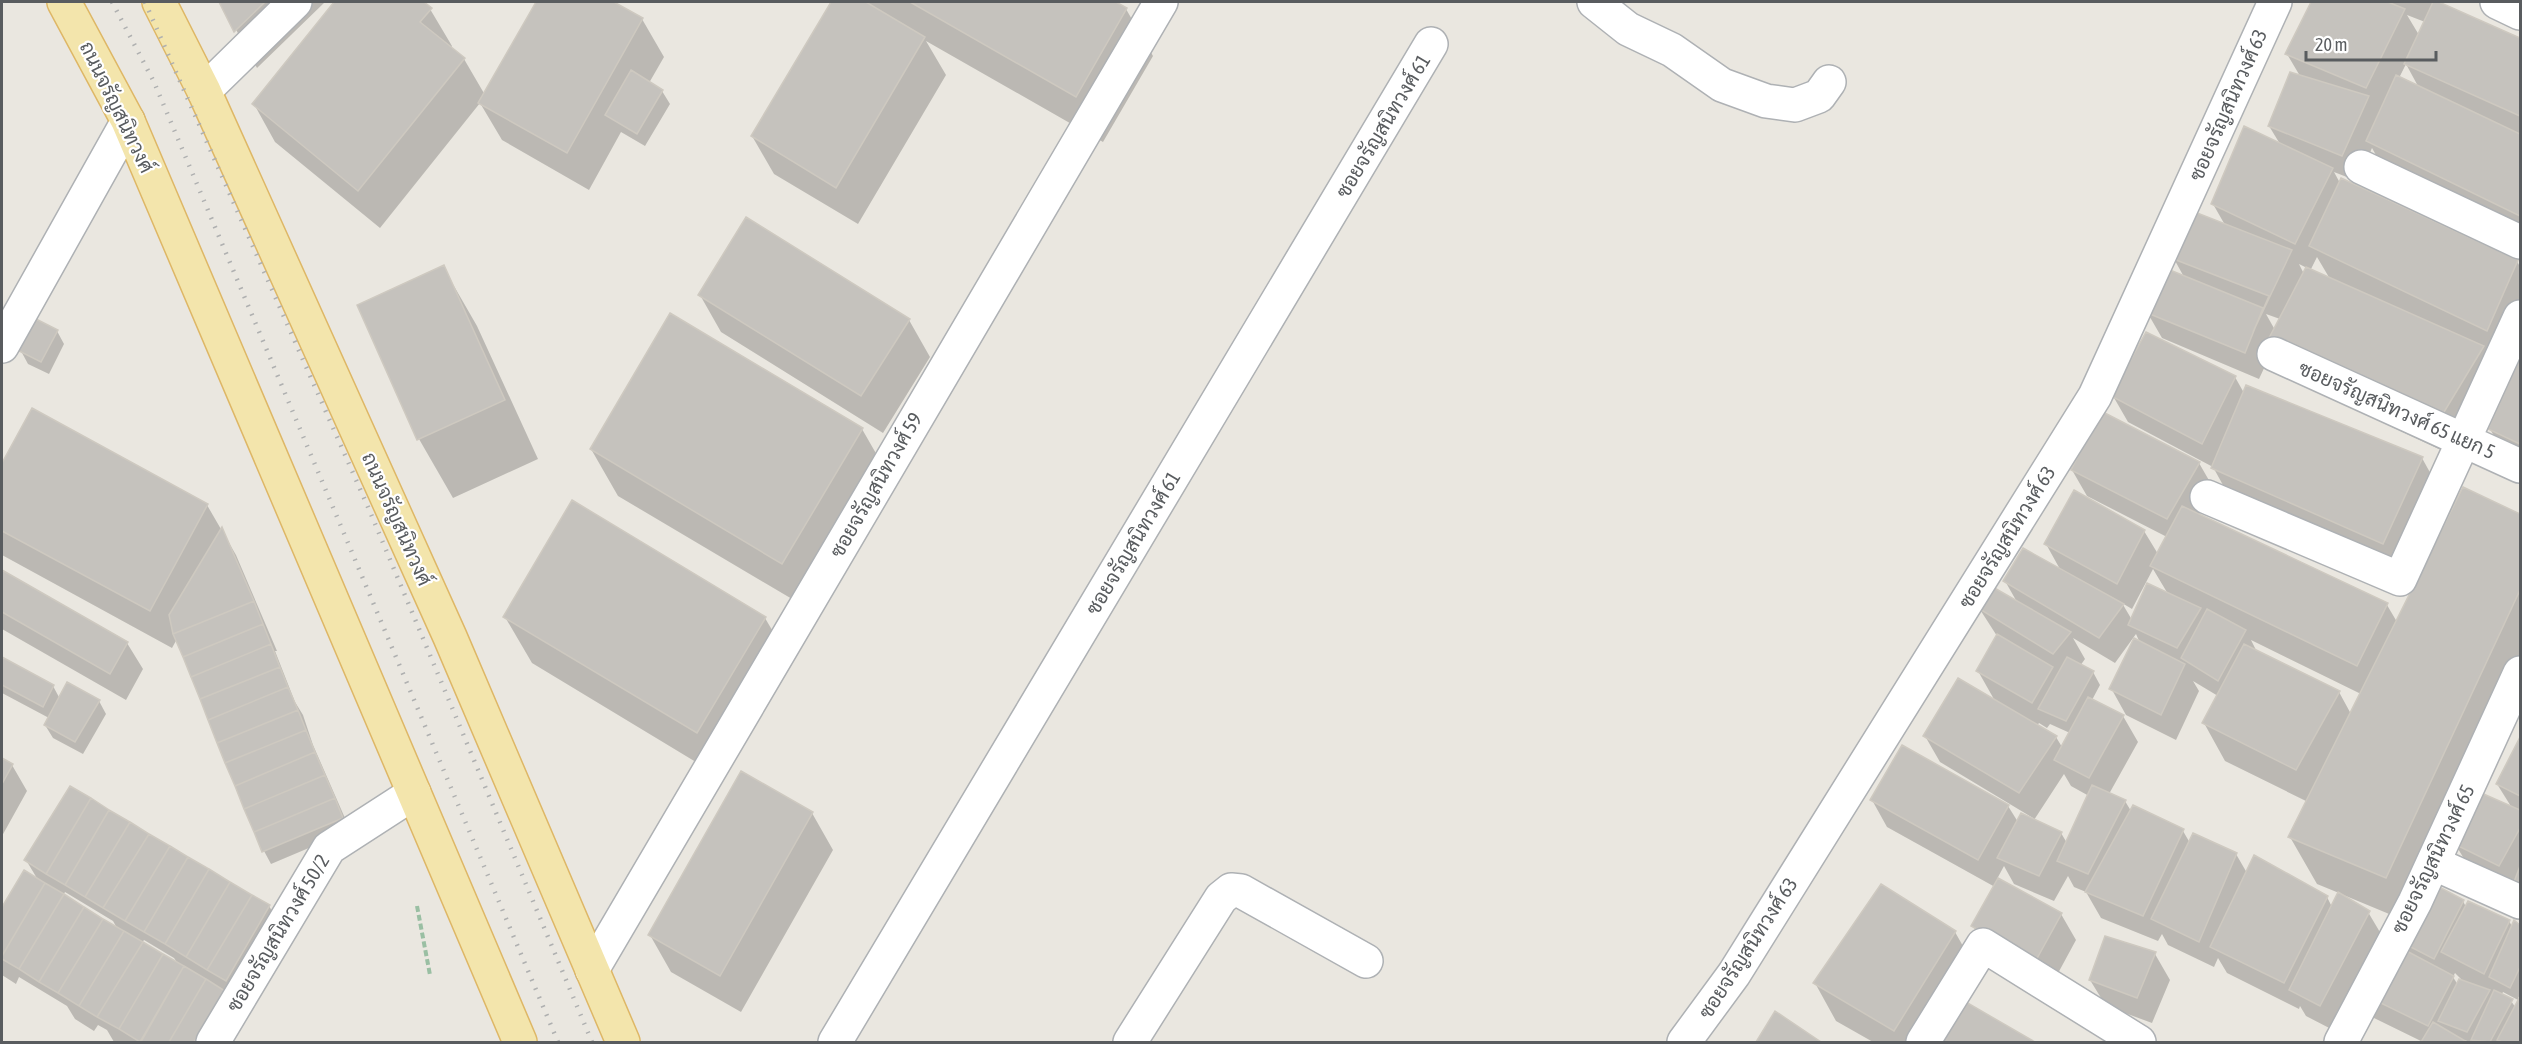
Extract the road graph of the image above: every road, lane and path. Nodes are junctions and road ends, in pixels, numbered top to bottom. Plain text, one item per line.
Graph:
1 (64, 2) edge
2 (159, 2) edge
3 (295, 2) edge
4 (1161, 2) edge
5 (1594, 2) edge
6 (2275, 2) edge
7 (2497, 2) edge
8 (2520, 13) edge
9 (1431, 44) dead end
10 (1829, 82) dead end
11 (204, 91) junction
12 (128, 122) junction
13 (2361, 167) dead end
14 (2520, 242) edge
15 (2520, 317) edge
16 (2, 346) edge
17 (2274, 354) dead end
18 (2464, 441) junction
19 (2520, 466) edge
20 (2207, 497) dead end
21 (2520, 673) edge
22 (414, 794) junction
23 (2433, 863) junction
24 (415, 897) dead end
25 (2520, 902) edge
26 (1366, 961) dead end
27 (592, 970) junction
28 (430, 975) dead end
29 (213, 1042) edge
30 (520, 1042) edge
31 (623, 1042) edge
32 (835, 1042) edge
33 (1130, 1042) edge
34 (1684, 1042) edge
35 (1923, 1042) edge
36 (2139, 1042) edge
37 (2341, 1042) edge

1 - 12 main road, ถนนจรัญสนิทวงศ์
2 - 11 main road, ถนนจรัญสนิทวงศ์
3 - 11 street
4 - 27 street, ซอยจรัญสนิทวงศ์ 59
5 - 10 street
6 - 34 street, ซอยจรัญสนิทวงศ์ 63
7 - 8 street
9 - 32 street, ซอยจรัญสนิทวงศ์ 61
11 - 27 main road, ถนนจรัญสนิทวงศ์
12 - 16 street
12 - 22 main road, ถนนจรัญสนิทวงศ์
13 - 14 street
15 - 18 street
17 - 18 street, ซอยจรัญสนิทวงศ์ 65 แยก 5
18 - 19 street, ซอยจรัญสนิทวงศ์ 65 แยก 5
18 - 20 street
21 - 23 street, ซอยจรัญสนิทวงศ์ 65
22 - 29 street, ซอยจรัญสนิทวงศ์ 50/2
22 - 30 main road, ถนนจรัญสนิทวงศ์
23 - 25 street
23 - 37 street, ซอยจรัญสนิทวงศ์ 65
24 - 28 path
26 - 33 street
27 - 31 main road, ถนนจรัญสนิทวงศ์
35 - 36 street

